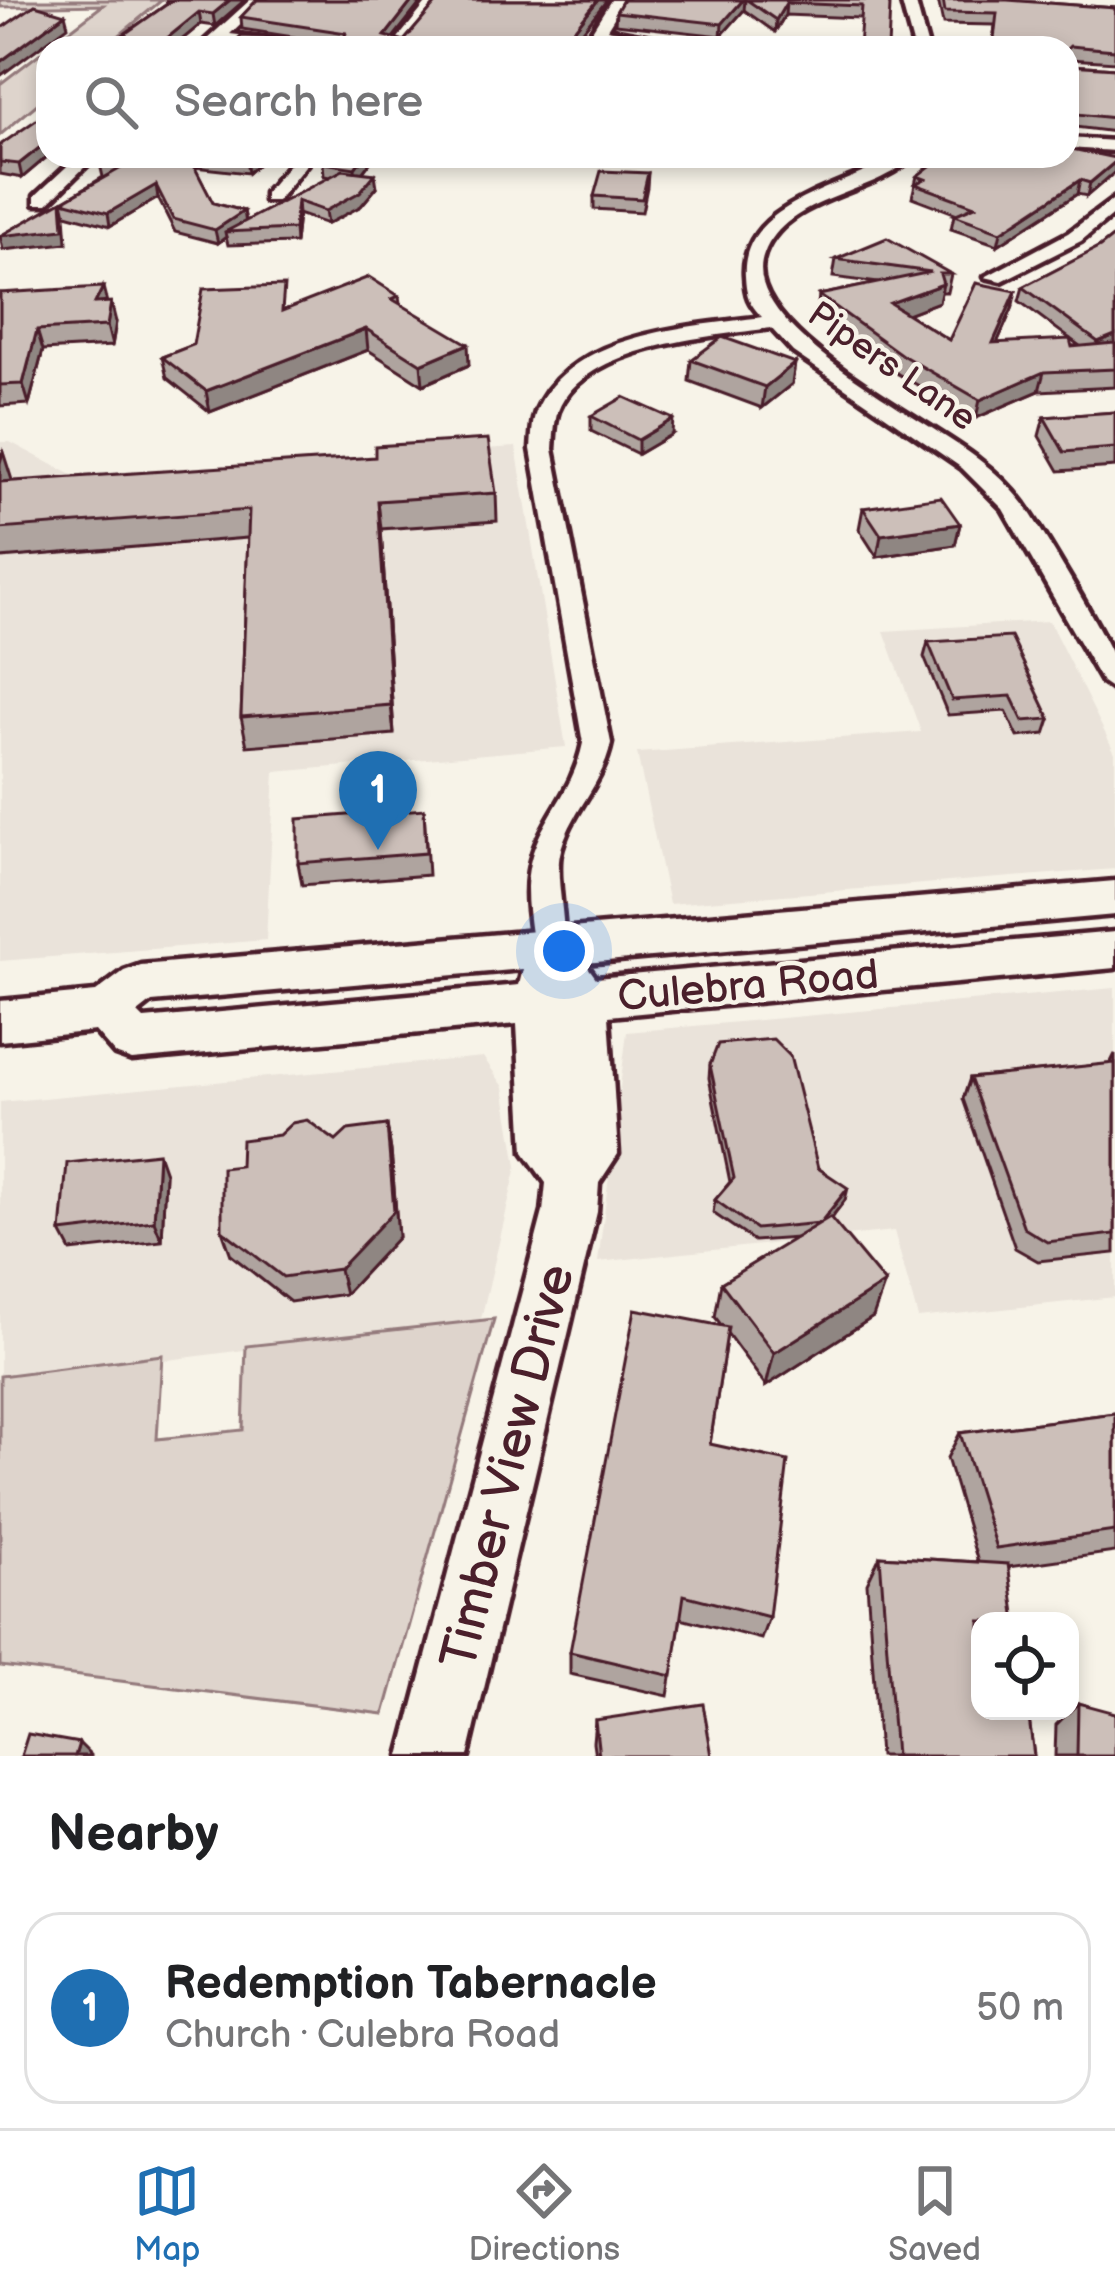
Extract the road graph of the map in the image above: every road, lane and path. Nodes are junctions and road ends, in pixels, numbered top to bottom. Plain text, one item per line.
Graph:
1 (258, 0) edge
2 (437, 0) edge
3 (618, 0) edge
4 (908, 0) edge
5 (598, 32) junction
6 (219, 36) edge
7 (407, 36) edge
8 (596, 36) edge
9 (624, 36) edge
10 (918, 36) edge
11 (1079, 144) edge
12 (1115, 146) edge
13 (75, 168) edge
14 (295, 168) edge
15 (886, 168) edge
16 (271, 196) dead end
17 (41, 200) dead end
18 (1115, 203) edge
19 (995, 277) dead end
20 (772, 322) junction
21 (1115, 682) edge
22 (1115, 898) edge
23 (549, 948) junction
24 (1115, 950) edge
25 (561, 1001) junction
26 (107, 1010) junction
27 (0, 1021) edge
28 (434, 1756) edge

1 - 6 street
2 - 7 street
3 - 5 street
4 - 10 street
5 - 8 street
5 - 9 street
11 - 12 street
13 - 17 street
14 - 16 street
15 - 20 street, Pipers Lane
18 - 19 street
20 - 21 street, Pipers Lane
20 - 23 street, Timber View Drive
22 - 23 main road, Culebra Road
23 - 25 main road, Timber View Drive
23 - 26 main road, Culebra Road
24 - 25 main road, Culebra Road
25 - 26 main road, Culebra Road
25 - 28 main road, Timber View Drive
26 - 27 main road, Culebra Road

